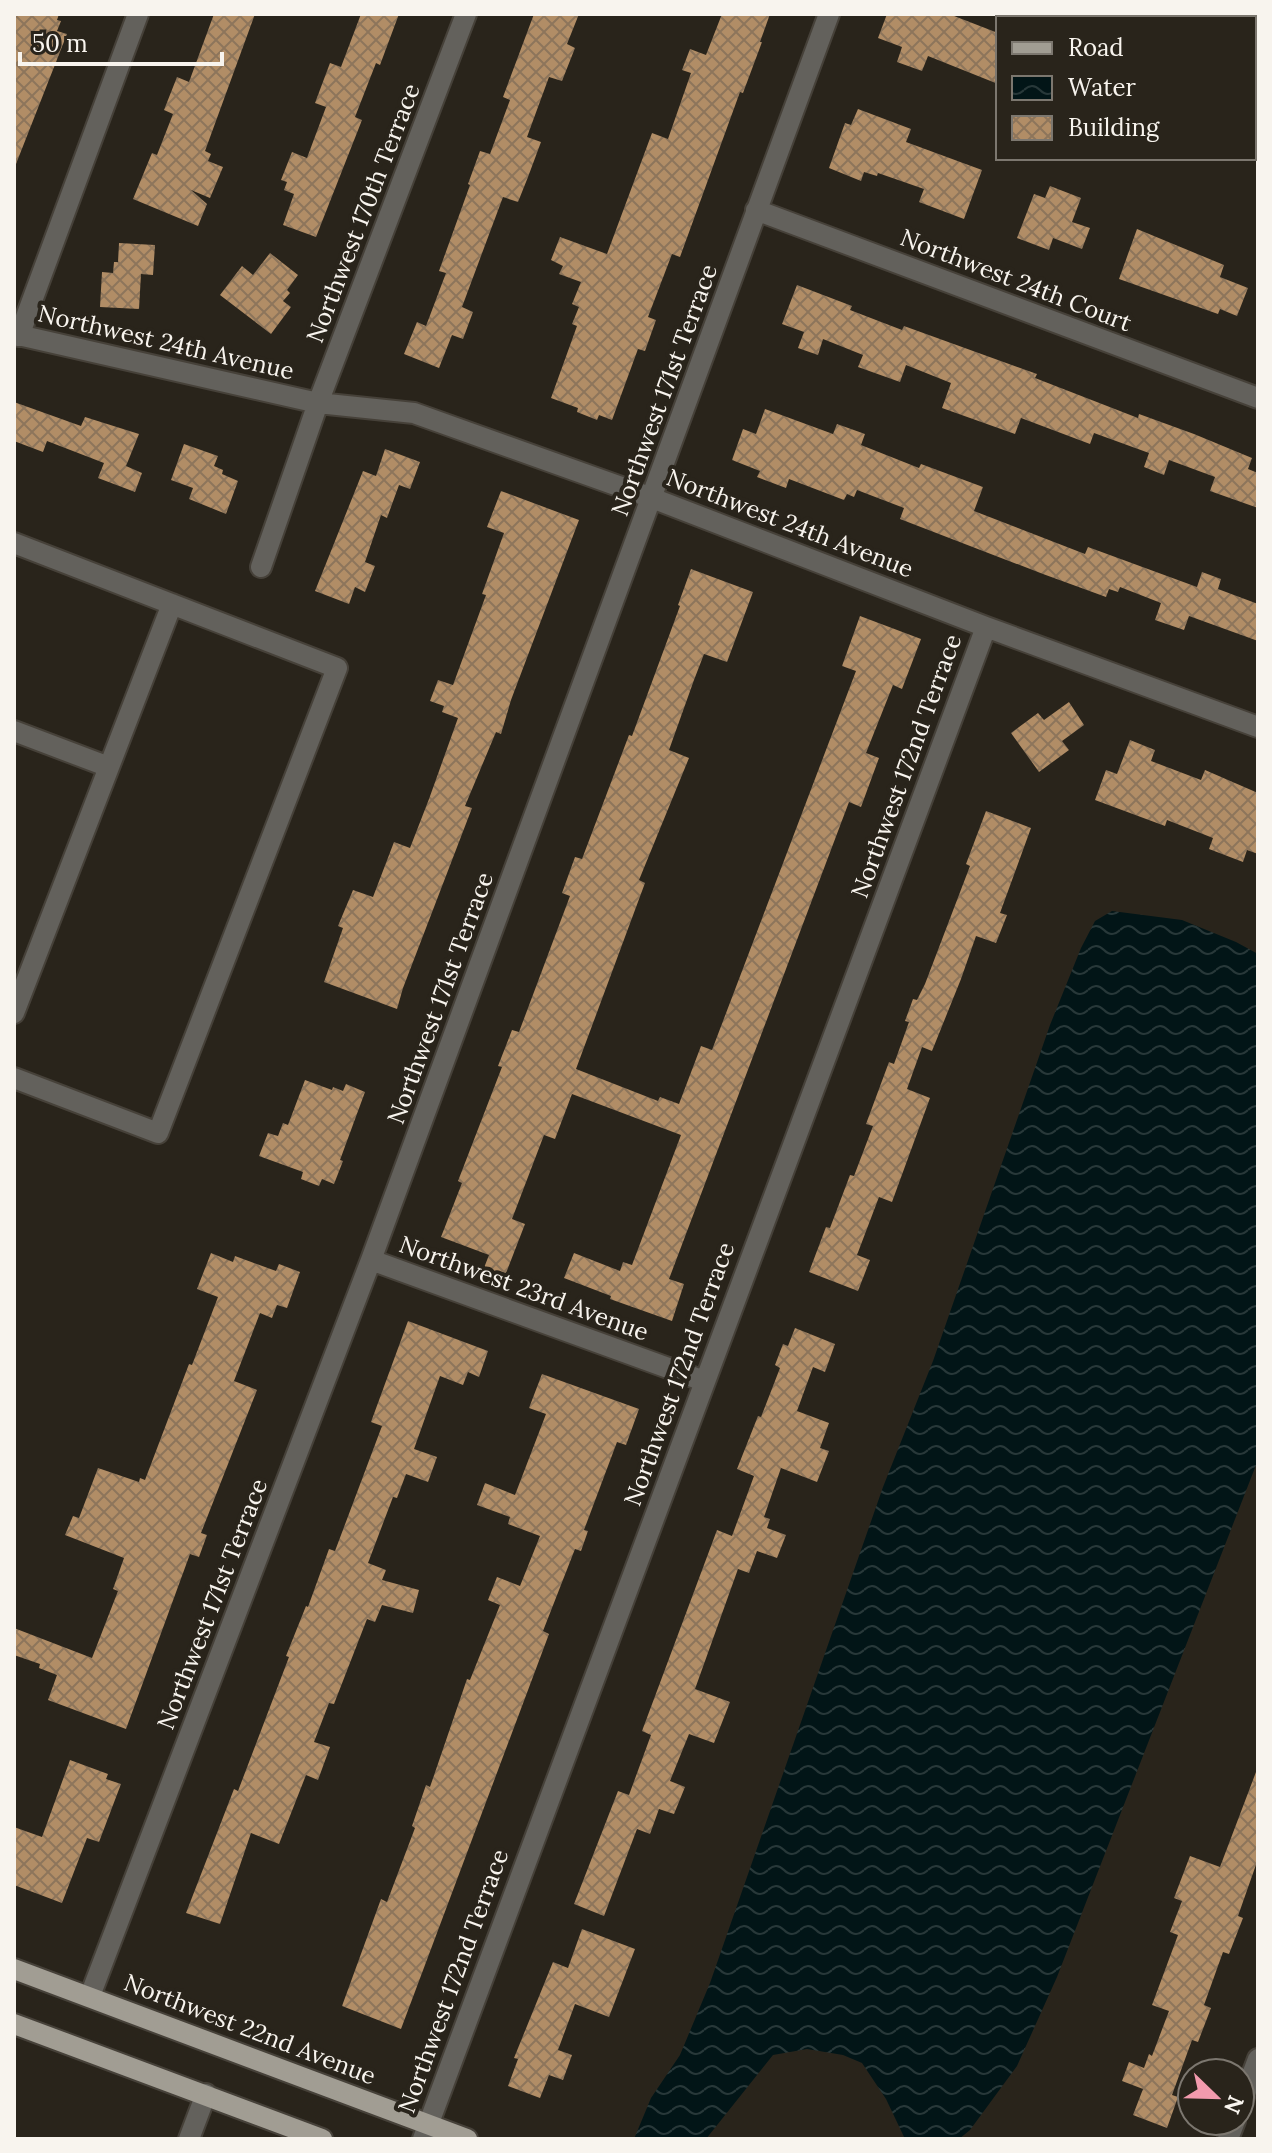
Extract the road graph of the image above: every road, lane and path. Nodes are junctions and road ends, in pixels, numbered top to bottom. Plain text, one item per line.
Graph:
1 (138, 14) edge
2 (466, 14) edge
3 (829, 14) edge
4 (756, 210) junction
5 (16, 335) edge
6 (1258, 398) edge
7 (318, 403) junction
8 (652, 498) junction
9 (14, 543) edge
10 (261, 567) dead end
11 (172, 604) junction
12 (986, 627) junction
13 (1258, 727) edge
14 (14, 731) edge
15 (109, 767) junction
16 (14, 1013) edge
17 (14, 1078) edge
18 (371, 1260) junction
19 (704, 1381) junction
20 (14, 1969) edge
21 (90, 1996) junction
22 (14, 2024) edge
23 (206, 2094) junction
24 (425, 2132) edge
25 (189, 2139) edge
26 (322, 2139) edge
27 (467, 2139) edge

1 - 5 street
2 - 7 street, Northwest 170th Terrace
3 - 4 street, Northwest 171st Terrace
4 - 6 street, Northwest 24th Court
4 - 8 street, Northwest 171st Terrace
5 - 7 street, Northwest 24th Avenue
7 - 8 street, Northwest 24th Avenue
7 - 10 street, Northwest 170th Terrace
8 - 12 street, Northwest 24th Avenue
8 - 18 street, Northwest 171st Terrace
9 - 11 street
11 - 15 street
11 - 17 street
12 - 13 street, Northwest 24th Avenue
12 - 19 street, Northwest 172nd Terrace
14 - 15 street
15 - 16 street
18 - 19 street, Northwest 23rd Avenue
18 - 21 street, Northwest 171st Terrace
19 - 24 street, Northwest 172nd Terrace
20 - 21 main road, Northwest 22nd Avenue
21 - 24 main road, Northwest 22nd Avenue
22 - 23 main road
23 - 25 street
23 - 26 main road
24 - 27 main road, Northwest 22nd Avenue

